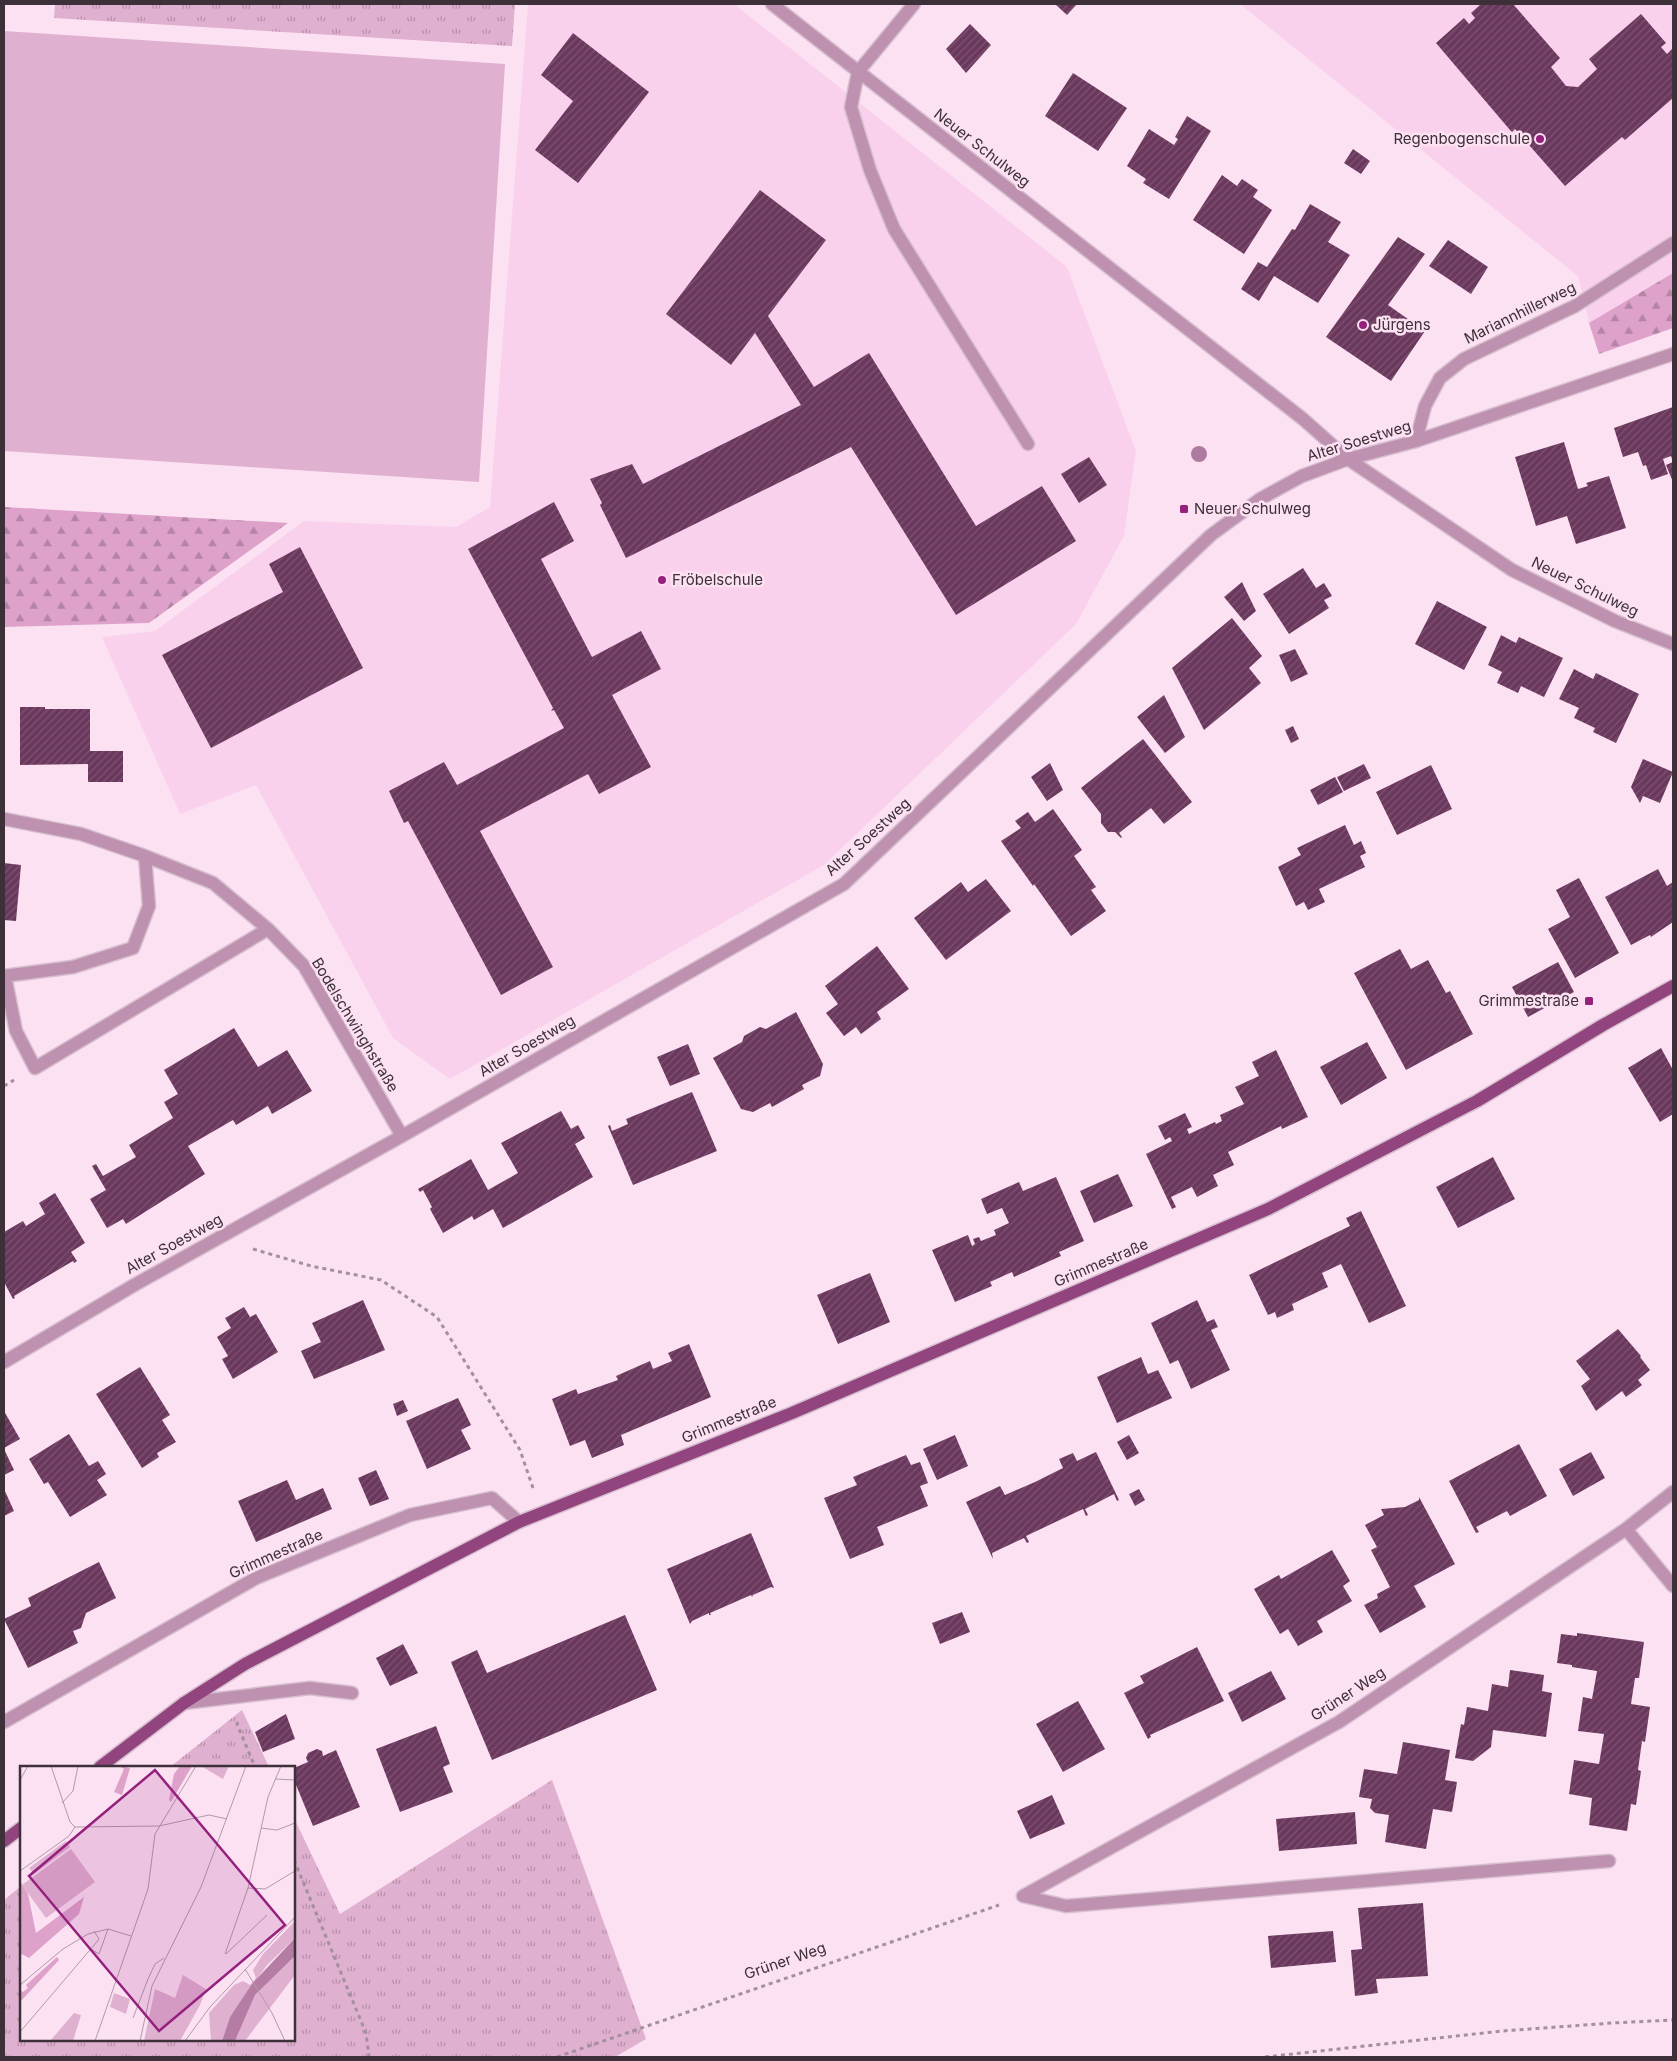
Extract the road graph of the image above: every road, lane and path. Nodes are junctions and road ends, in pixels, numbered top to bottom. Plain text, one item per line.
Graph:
1 (772, 4) edge
2 (914, 4) edge
3 (858, 72) junction
4 (1673, 243) edge
5 (1673, 354) edge
6 (1416, 441) junction
7 (1028, 444) dead end
8 (1348, 459) junction
9 (1673, 644) edge
10 (4, 818) edge
11 (145, 856) junction
12 (268, 929) junction
13 (5, 976) edge
14 (1673, 986) edge
15 (402, 1136) junction
16 (216, 1239) junction
17 (4, 1362) edge
18 (1673, 1492) edge
19 (542, 1513) junction
20 (519, 1522) junction
21 (1626, 1529) junction
22 (1673, 1586) edge
23 (271, 1693) junction
24 (352, 1693) dead end
25 (184, 1702) junction
26 (4, 1722) edge
27 (101, 1766) edge
28 (255, 1766) edge
29 (20, 1829) edge
30 (4, 1841) edge
31 (1609, 1861) dead end
32 (295, 1862) edge
33 (1024, 1896) junction
34 (1673, 2020) edge
35 (369, 2057) edge
36 (557, 2057) edge
37 (1266, 2057) edge

1 - 3 street, Neuer Schulweg
2 - 3 street
3 - 7 street
3 - 8 street, Neuer Schulweg
4 - 6 street, Mariannhillerweg
5 - 6 street, Alter Soestweg
6 - 8 street, Alter Soestweg
8 - 9 street, Neuer Schulweg
8 - 15 street, Alter Soestweg
10 - 11 street, Bodelschwinghstraße
11 - 12 street, Bodelschwinghstraße
11 - 13 street
12 - 13 street
12 - 15 street, Bodelschwinghstraße
14 - 19 main road, Grimmestraße
15 - 16 street, Alter Soestweg
16 - 17 street, Alter Soestweg
16 - 19 path
18 - 21 street, Grüner Weg
19 - 20 main road, Grimmestraße
20 - 25 main road, Grimmestraße
20 - 26 street, Grimmestraße
21 - 22 street
21 - 33 street, Grüner Weg
23 - 24 street
23 - 25 street
23 - 28 path
25 - 27 main road, Grimmestraße
29 - 30 main road
31 - 33 street
32 - 35 path
33 - 36 path, Grüner Weg
34 - 37 path

